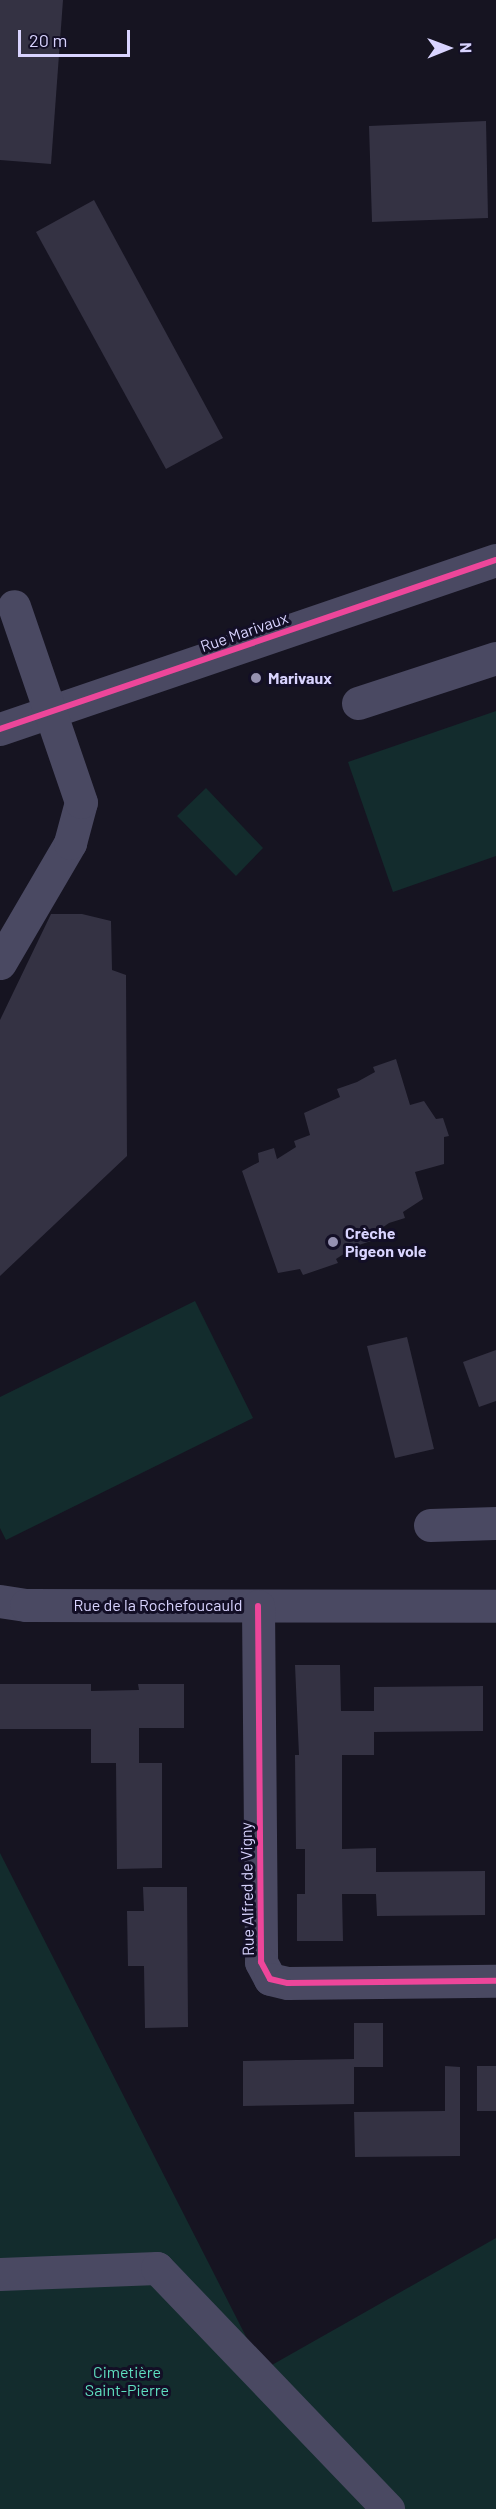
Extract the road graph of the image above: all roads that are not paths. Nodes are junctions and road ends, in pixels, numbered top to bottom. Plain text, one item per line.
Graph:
1 (496, 561) edge
2 (14, 606) dead end
3 (496, 658) edge
4 (358, 703) dead end
5 (49, 712) junction
6 (0, 729) edge
7 (0, 963) edge
8 (496, 1523) edge
9 (430, 1525) dead end
10 (0, 1601) edge
11 (258, 1606) junction
12 (496, 1606) edge
13 (496, 1981) edge
14 (0, 2274) edge
15 (388, 2509) edge

1 - 5 street, Rue Marivaux
2 - 5 street
3 - 4 street
5 - 6 street, Rue Marivaux
5 - 7 street
8 - 9 street
10 - 11 street, Rue de la Rochefoucauld
11 - 12 street, Rue de la Rochefoucauld
11 - 13 street, Rue Alfred de Vigny
14 - 15 street

